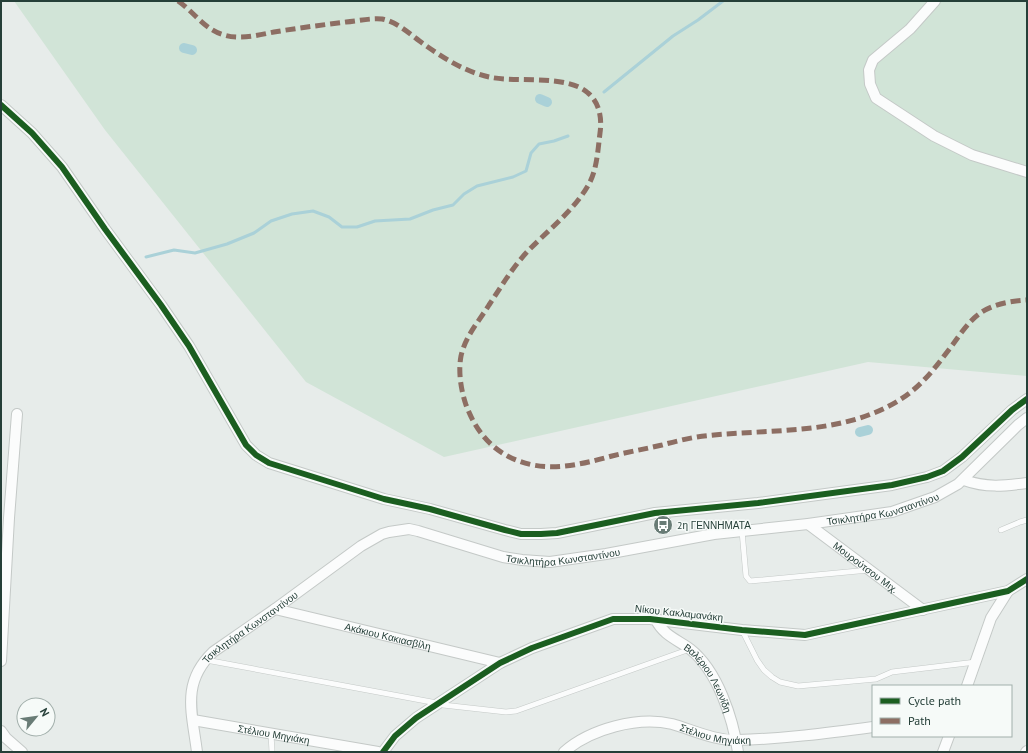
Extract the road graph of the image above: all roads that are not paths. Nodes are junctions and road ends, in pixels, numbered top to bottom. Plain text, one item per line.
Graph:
1 (935, 1) edge
2 (1, 105) edge
3 (1027, 172) edge
4 (1027, 399) edge
5 (17, 414) dead end
6 (1027, 418) edge
7 (964, 480) junction
8 (1027, 483) edge
9 (1027, 520) edge
10 (808, 524) junction
11 (1001, 530) dead end
12 (742, 531) junction
13 (870, 570) junction
14 (1027, 579) edge
15 (1008, 591) junction
16 (275, 609) junction
17 (923, 610) junction
18 (656, 620) junction
19 (742, 630) junction
20 (690, 649) junction
21 (1, 660) edge
22 (205, 660) junction
23 (976, 662) junction
24 (500, 663) junction
25 (967, 685) edge
26 (437, 703) junction
27 (193, 720) junction
28 (872, 727) edge
29 (1, 731) edge
30 (271, 734) junction
31 (949, 737) edge
32 (736, 740) junction
33 (22, 752) edge
34 (197, 752) edge
35 (272, 752) edge
36 (378, 752) edge
37 (383, 752) edge
38 (564, 752) edge
39 (738, 752) edge
40 (943, 752) edge

1 - 3 street
2 - 4 street
5 - 21 street
6 - 7 street, Τσικλητήρα Κωνσταντίνου
7 - 8 street
7 - 10 street, Τσικλητήρα Κωνσταντίνου
9 - 11 lane
10 - 12 street, Τσικλητήρα Κωνσταντίνου
10 - 13 street, Μουρούτσου Μιχ.
12 - 13 lane
12 - 16 street, Τσικλητήρα Κωνσταντίνου
13 - 17 street, Μουρούτσου Μιχ.
14 - 15 street
15 - 17 street, Νίκου Κακλαμανάκη
15 - 23 street
16 - 22 street, Τσικλητήρα Κωνσταντίνου
16 - 24 street, Ακάκιου Κακιασβίλη
17 - 19 street, Νίκου Κακλαμανάκη
18 - 19 street, Νίκου Κακλαμανάκη
18 - 20 street, Βαλέριου Λεωνίδη
18 - 24 street, Νίκου Κακλαμανάκη
19 - 23 lane
20 - 26 lane
20 - 32 street, Βαλέριου Λεωνίδη
22 - 26 lane
22 - 27 street, Τσικλητήρα Κωνσταντίνου
23 - 25 street
24 - 26 street, Νίκου Κακλαμανάκη
26 - 37 street, Νίκου Κακλαμανάκη
27 - 30 street, Στέλιου Μηγιάκη
27 - 34 street, Τσικλητήρα Κωνσταντίνου
28 - 32 street, Στέλιου Μηγιάκη
29 - 33 street
30 - 35 lane
30 - 36 street, Στέλιου Μηγιάκη
31 - 40 street
32 - 38 street, Στέλιου Μηγιάκη
32 - 39 street, Βαλέριου Λεωνίδη

